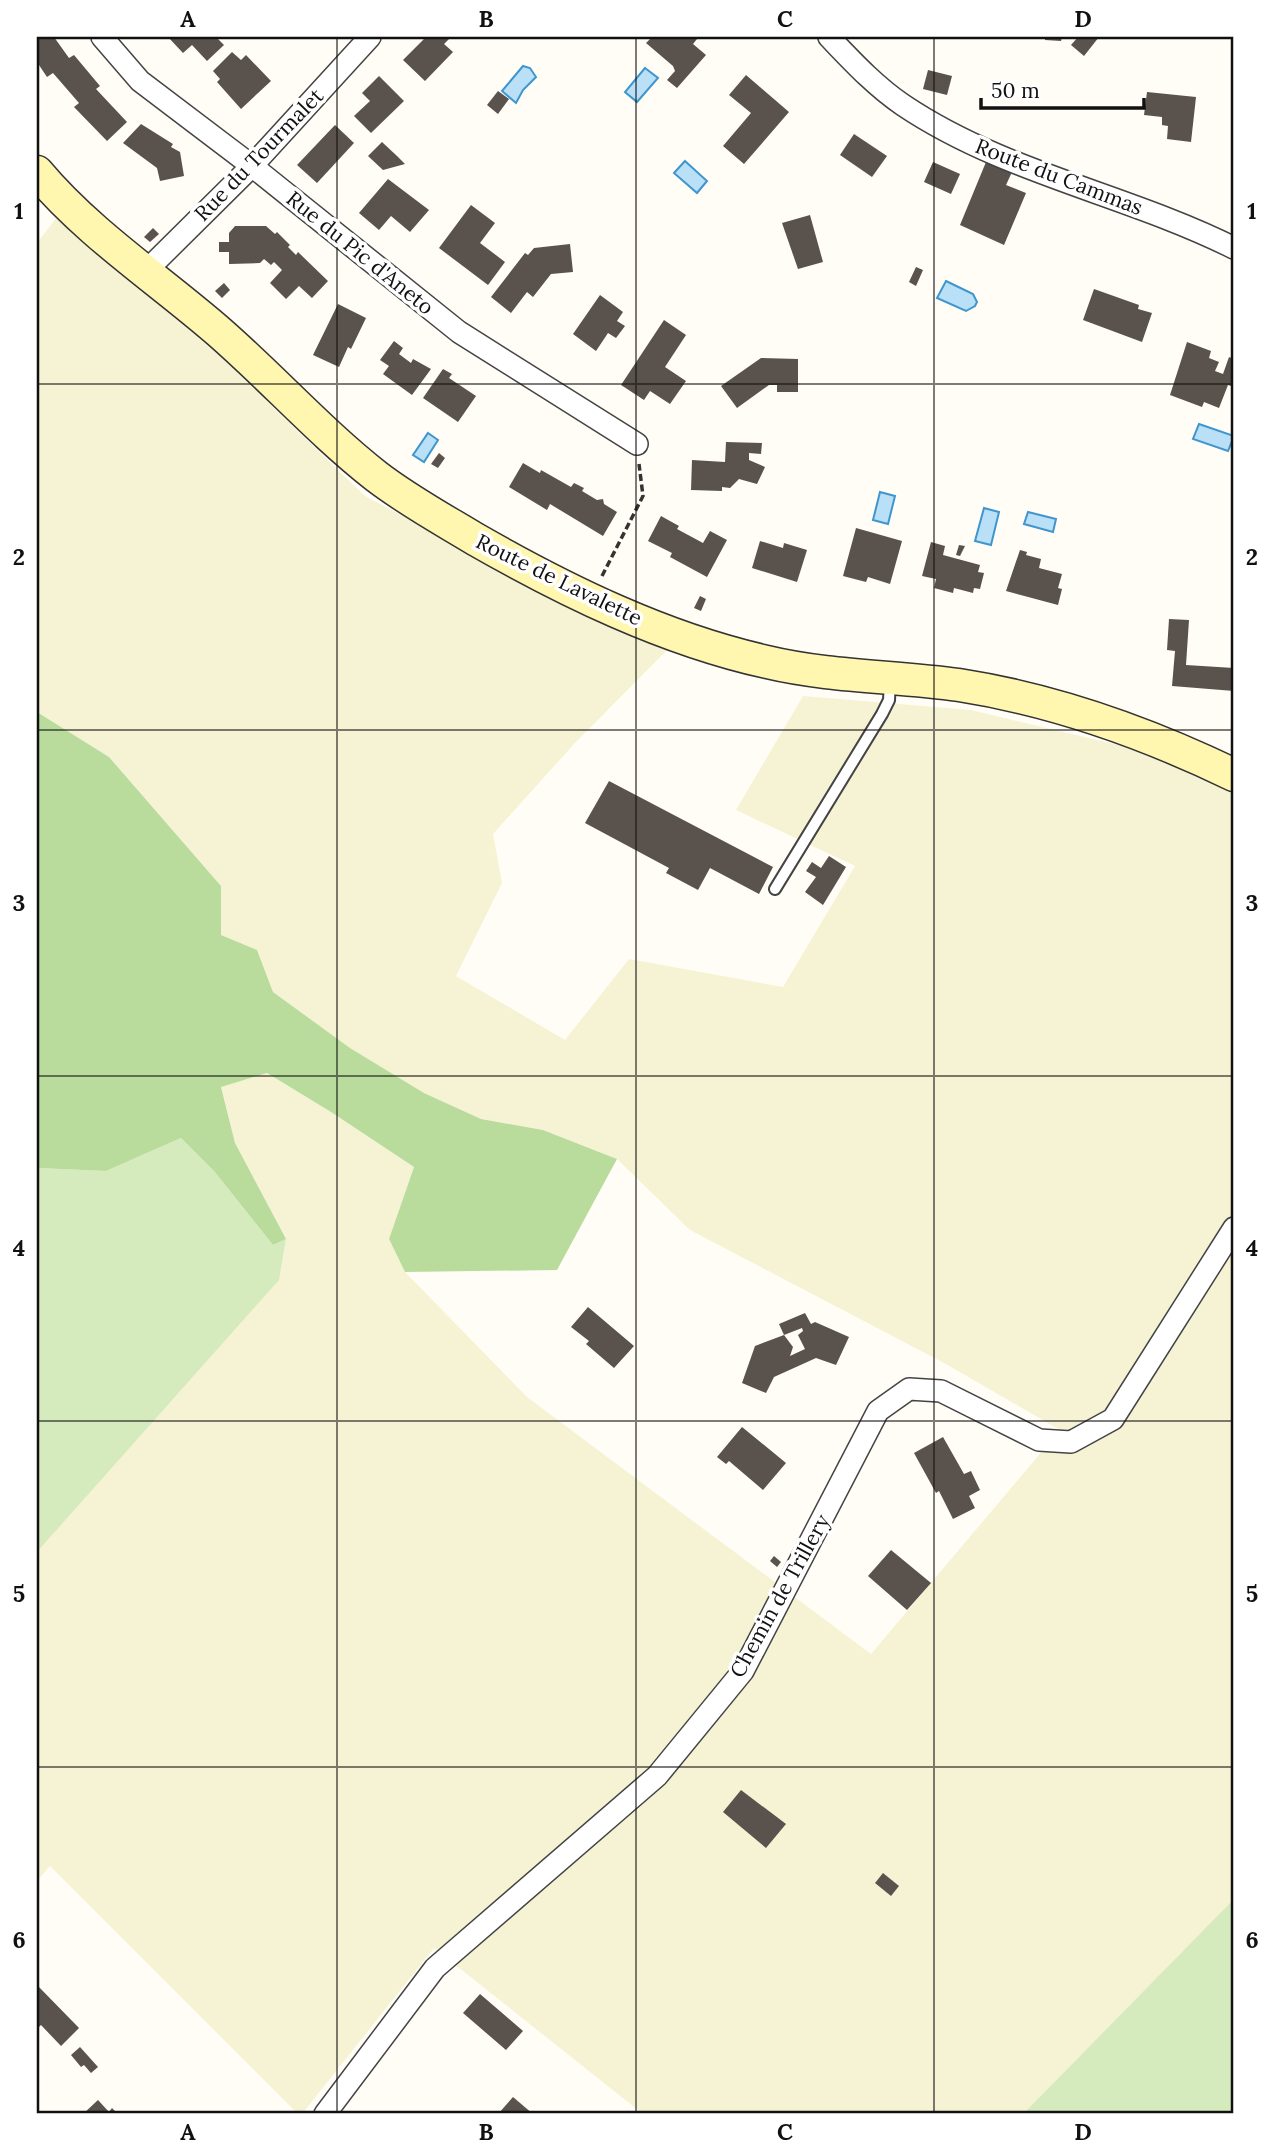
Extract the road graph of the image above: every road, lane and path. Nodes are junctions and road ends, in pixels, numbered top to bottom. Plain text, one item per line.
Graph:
1 (102, 37) edge
2 (370, 37) edge
3 (829, 37) edge
4 (252, 166) junction
5 (37, 172) edge
6 (1234, 248) edge
7 (146, 271) junction
8 (637, 444) joint
9 (590, 599) junction
10 (890, 678) junction
11 (1234, 775) edge
12 (775, 888) dead end
13 (1234, 1228) edge
14 (325, 2114) edge

1 - 4 street, Rue du Pic d'Aneto
2 - 4 street, Rue du Tourmalet
3 - 6 street, Route du Cammas
4 - 7 street, Rue du Tourmalet
4 - 8 street, Rue du Pic d'Aneto
5 - 7 street, Route de Lavalette
7 - 9 street, Route de Lavalette
8 - 9 path
9 - 10 street, Route de Lavalette
10 - 11 street, Route de Lavalette
10 - 12 lane
13 - 14 street, Chemin de Trillery

